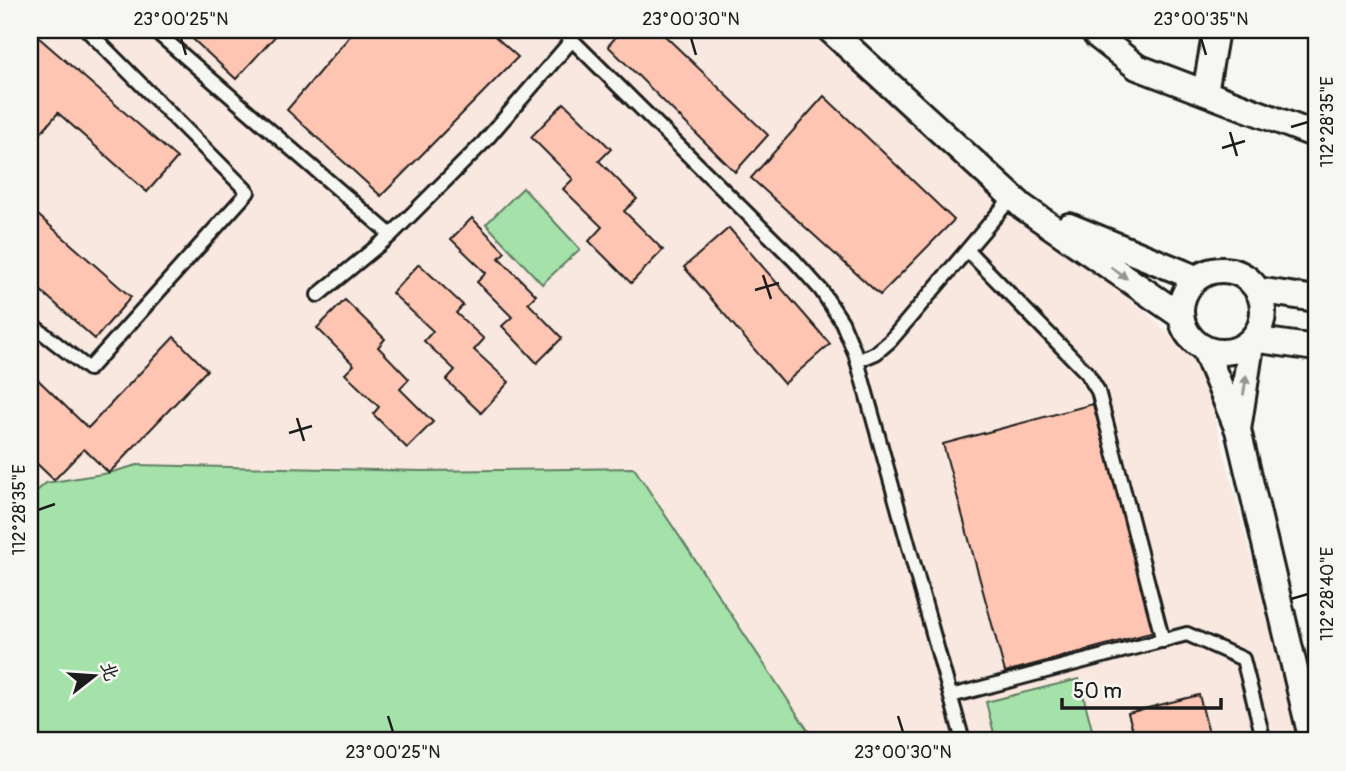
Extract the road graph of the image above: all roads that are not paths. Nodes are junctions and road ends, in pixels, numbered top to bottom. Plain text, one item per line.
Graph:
1 (87, 30) edge
2 (154, 30) edge
3 (562, 30) edge
4 (830, 30) edge
5 (1093, 30) edge
6 (1216, 30) edge
7 (572, 40) junction
8 (1205, 93) junction
9 (1316, 135) edge
10 (1017, 202) junction
11 (391, 235) junction
12 (967, 250) junction
13 (1196, 278) junction
14 (1257, 290) junction
15 (318, 295) dead end
16 (1316, 299) edge
17 (1181, 316) junction
18 (30, 324) edge
19 (1252, 339) junction
20 (1204, 348) junction
21 (1316, 348) edge
22 (858, 360) junction
23 (1238, 430) junction
24 (1163, 641) junction
25 (951, 696) junction
26 (963, 741) edge
27 (1264, 741) edge
28 (1312, 741) edge

1 - 18 lane
2 - 11 lane
3 - 7 lane
4 - 10 street
5 - 8 street
6 - 8 street
7 - 11 lane
7 - 22 lane
8 - 9 street
10 - 12 lane
10 - 13 street
10 -> 17 street
11 - 15 lane
12 - 22 lane
12 - 24 lane
13 - 14 street
13 - 17 street
14 - 16 street
14 - 19 street
17 - 20 street
19 - 20 street
19 - 21 street
23 -> 19 street
20 - 23 street
22 - 25 lane
23 - 28 street
24 - 25 lane
24 - 27 lane
25 - 26 lane

